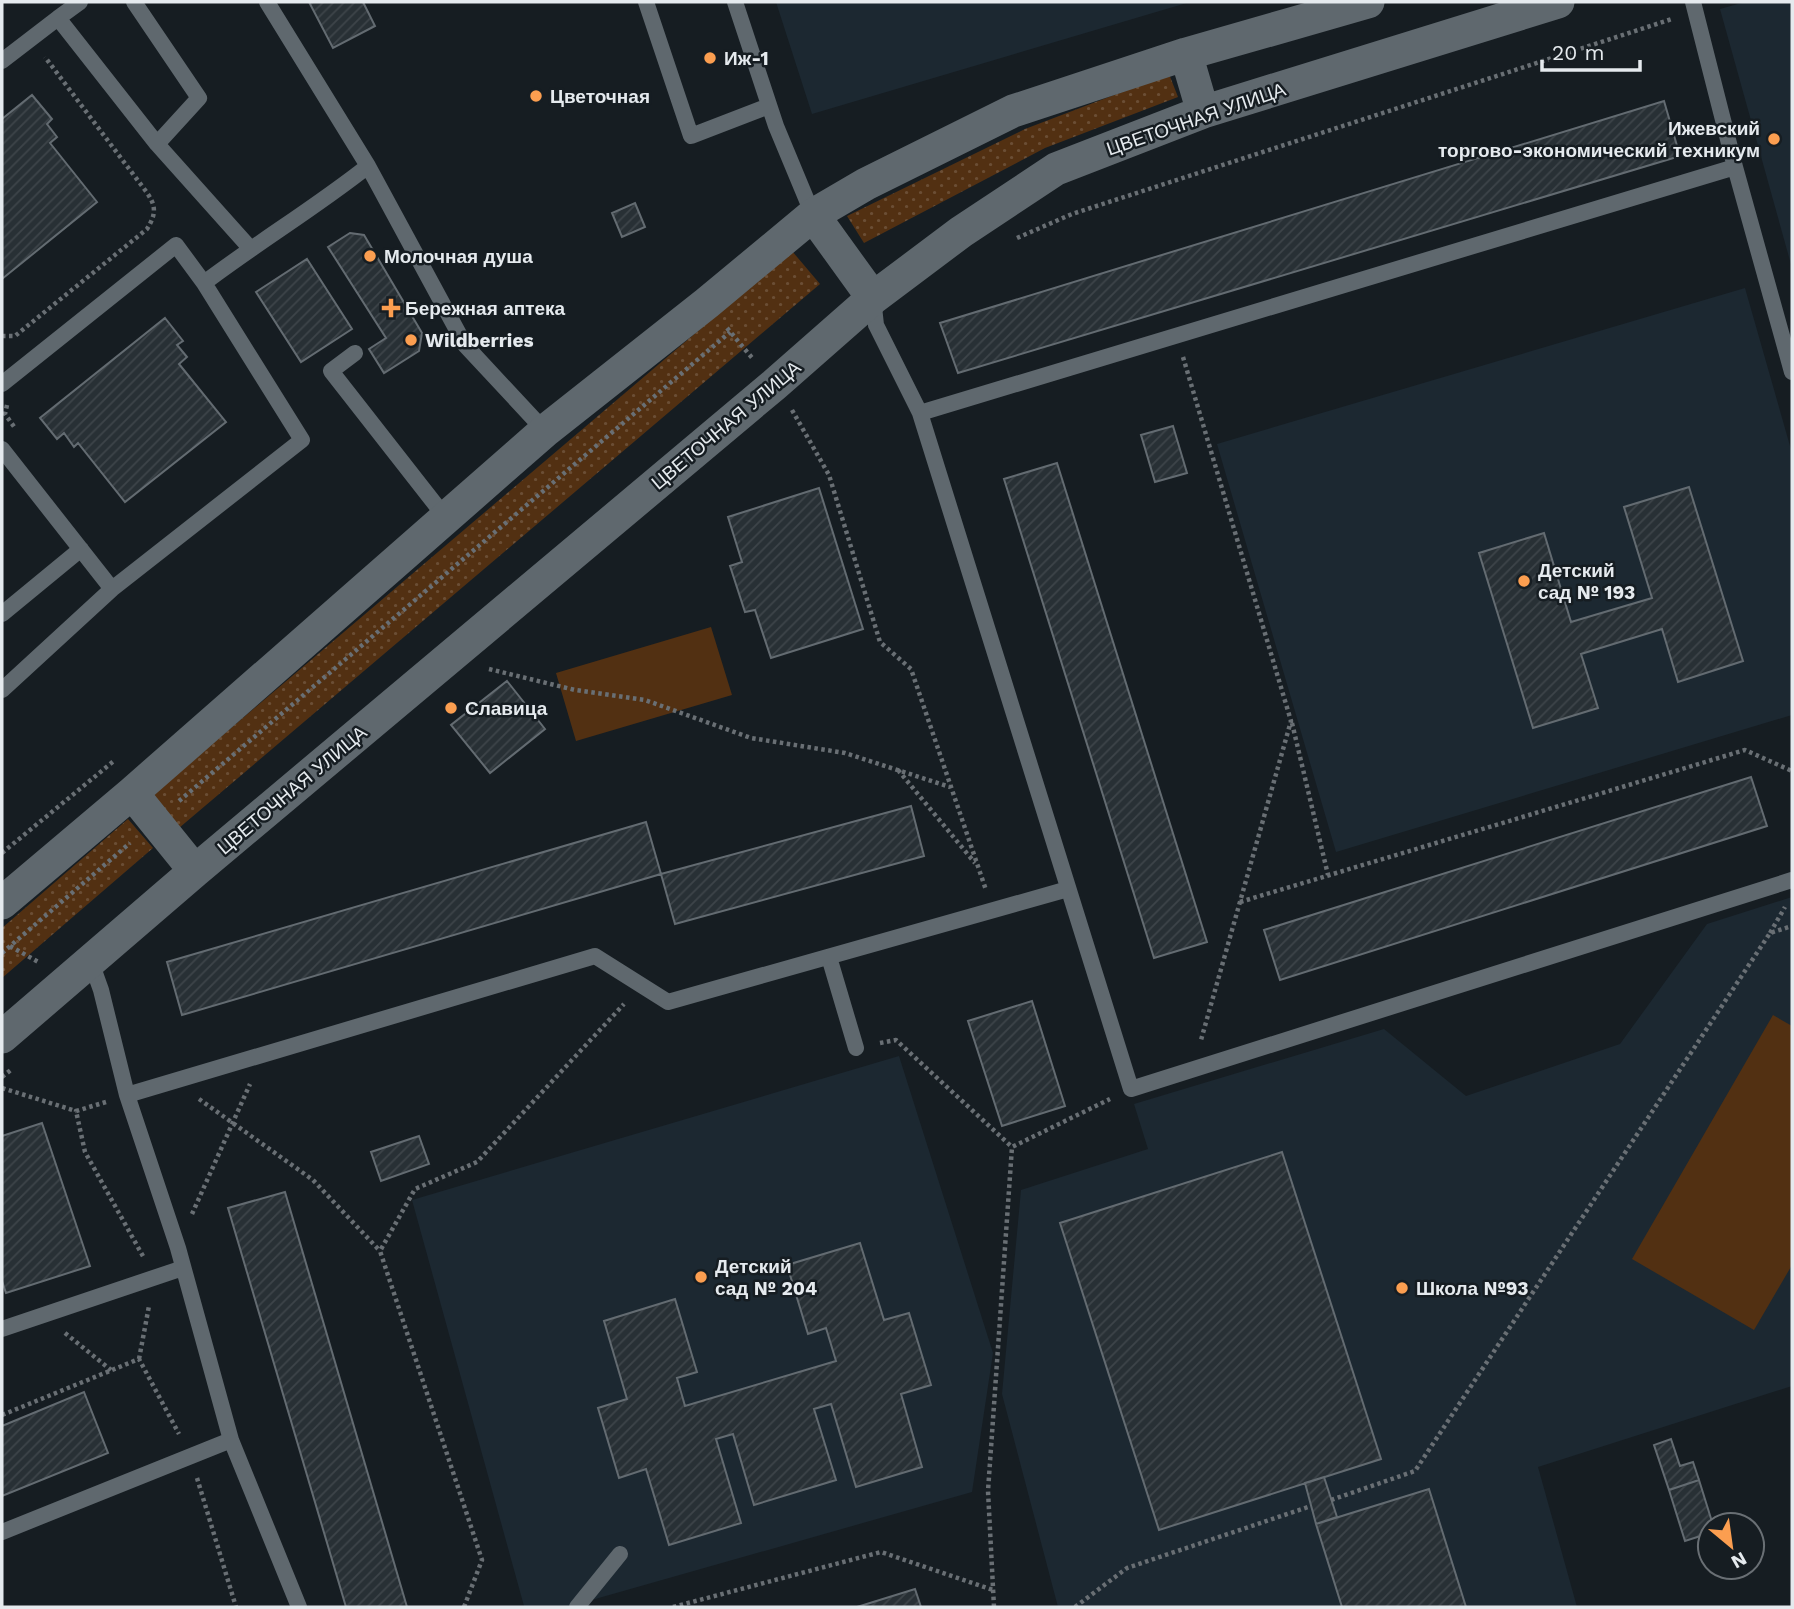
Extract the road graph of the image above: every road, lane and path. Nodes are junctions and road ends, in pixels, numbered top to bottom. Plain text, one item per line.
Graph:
1 (79, 2) edge
2 (134, 2) edge
3 (267, 2) edge
4 (646, 2) edge
5 (735, 2) edge
6 (1368, 2) edge
7 (1558, 2) edge
8 (1695, 6) edge
9 (58, 18) junction
10 (40, 54) dead end
11 (1186, 54) junction
12 (2, 61) edge
13 (769, 106) junction
14 (1203, 112) junction
15 (157, 144) junction
16 (368, 166) junction
17 (1735, 167) junction
18 (813, 215) junction
19 (1013, 239) dead end
20 (250, 248) junction
21 (204, 283) junction
22 (873, 298) junction
23 (707, 303) junction
24 (730, 332) junction
25 (2, 336) edge
26 (1176, 336) junction
27 (355, 353) dead end
28 (1792, 372) edge
29 (774, 385) junction
30 (5, 391) edge
31 (920, 413) junction
32 (545, 431) junction
33 (20, 435) dead end
34 (2, 449) edge
35 (446, 518) junction
36 (81, 549) junction
37 (112, 589) junction
38 (5, 604) edge
39 (477, 666) dead end
40 (2, 690) edge
41 (1291, 721) junction
42 (897, 770) junction
43 (1792, 771) edge
44 (951, 787) junction
45 (131, 793) junction
46 (155, 822) junction
47 (978, 866) junction
48 (195, 871) junction
49 (1328, 875) junction
50 (1792, 880) edge
51 (1068, 889) junction
52 (1790, 898) dead end
53 (1240, 902) junction
54 (2, 903) edge
55 (993, 910) junction
56 (1792, 926) edge
57 (1770, 933) junction
58 (10, 946) junction
59 (2, 953) edge
60 (829, 957) junction
61 (91, 962) junction
62 (49, 969) dead end
63 (641, 985) junction
64 (2, 1037) edge
65 (856, 1048) joint
66 (263, 1055) junction
67 (12, 1068) dead end
68 (1192, 1069) junction
69 (2, 1077) edge
70 (173, 1081) junction
71 (2, 1088) edge
72 (1131, 1088) junction
73 (127, 1095) junction
74 (76, 1111) junction
75 (233, 1122) junction
76 (1012, 1147) junction
77 (177, 1248) junction
78 (380, 1251) junction
79 (183, 1268) junction
80 (155, 1277) junction
81 (42, 1315) junction
82 (2, 1329) edge
83 (139, 1359) dead end
84 (111, 1370) dead end
85 (231, 1440) junction
86 (1331, 1500) dead end
87 (1311, 1506) dead end
88 (2, 1532) edge
89 (620, 1554) dead end
90 (993, 1590) junction
91 (299, 1607) edge
92 (464, 1607) edge
93 (577, 1607) edge
94 (673, 1607) edge
95 (994, 1607) edge
96 (1075, 1607) edge

1 - 9 lane
2 - 15 lane
3 - 16 lane
4 - 13 lane
5 - 13 lane
6 - 11 street
7 - 14 street, ЦВЕТОЧНАЯ УЛИЦА
8 - 17 lane
8 - 19 path
9 - 12 lane
9 - 15 lane
10 - 25 path
11 - 14 street
11 - 18 street
13 - 18 lane
14 - 22 street, ЦВЕТОЧНАЯ УЛИЦА
15 - 20 lane
16 - 20 lane
16 - 32 lane
17 - 26 lane
17 - 28 lane
18 - 22 street
18 - 23 street
20 - 21 lane
21 - 30 lane
21 - 37 lane
22 - 29 street, ЦВЕТОЧНАЯ УЛИЦА
22 - 31 lane
23 - 24 path
23 - 32 street
24 - 29 path
24 - 46 path
26 - 31 lane
26 - 41 path
27 - 35 lane
29 - 44 path
29 - 48 street, ЦВЕТОЧНАЯ УЛИЦА
30 - 33 path
31 - 51 lane
32 - 35 street
34 - 36 lane
35 - 45 street
36 - 37 lane
36 - 38 lane
37 - 40 lane
39 - 42 path
41 - 49 path
41 - 53 path
42 - 44 path
42 - 47 path
43 - 49 path
44 - 47 path
45 - 46 street
45 - 54 street
46 - 48 street
46 - 58 path
47 - 55 path
48 - 61 street, ЦВЕТОЧНАЯ УЛИЦА
49 - 53 path
50 - 68 lane
51 - 55 lane
51 - 72 lane
52 - 57 path
53 - 68 path
55 - 60 lane
56 - 57 path
57 - 86 path
58 - 59 path
58 - 62 path
60 - 63 lane
60 - 65 lane
61 - 64 street, ЦВЕТОЧНАЯ УЛИЦА
61 - 73 lane
63 - 66 lane
63 - 78 path
65 - 76 path
66 - 70 lane
66 - 75 path
67 - 69 path
68 - 72 lane
70 - 73 lane
70 - 75 path
71 - 74 path
72 - 76 path
73 - 74 path
73 - 77 lane
74 - 80 path
75 - 77 path
75 - 78 path
76 - 90 path
77 - 79 lane
78 - 92 path
79 - 80 lane
79 - 85 lane
80 - 81 lane
80 - 83 path
81 - 82 lane
81 - 84 path
85 - 88 lane
85 - 91 lane
87 - 96 path
89 - 93 lane
90 - 94 path
90 - 95 path

